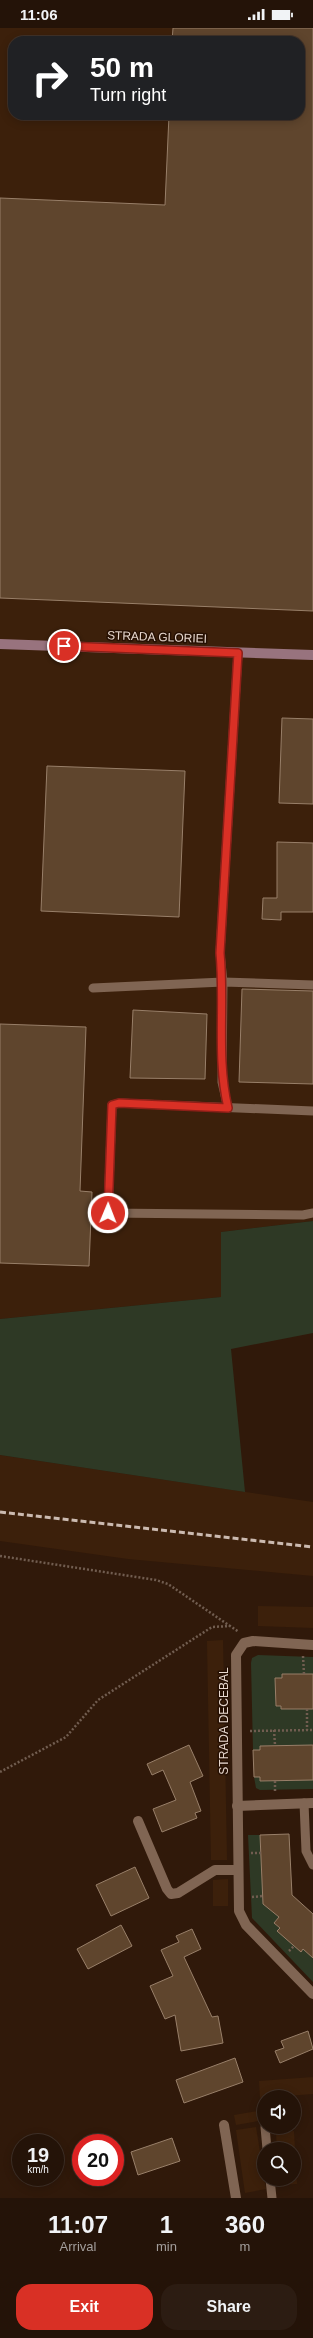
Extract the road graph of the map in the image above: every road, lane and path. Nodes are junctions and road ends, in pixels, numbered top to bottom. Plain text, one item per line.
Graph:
1 (0, 644) edge
2 (238, 653) junction
3 (313, 655) edge
4 (223, 982) junction
5 (313, 985) edge
6 (93, 988) dead end
7 (228, 1108) junction
8 (313, 1111) edge
9 (313, 1213) edge
10 (0, 1556) edge
11 (230, 1626) junction
12 (253, 1641) junction
13 (308, 1645) edge
14 (304, 1674) dead end
15 (307, 1709) dead end
16 (274, 1730) junction
17 (307, 1730) junction
18 (313, 1730) edge
19 (237, 1731) junction
20 (275, 1745) dead end
21 (0, 1772) edge
22 (309, 1803) edge
23 (237, 1806) junction
24 (138, 1821) dead end
25 (313, 1865) edge
26 (238, 1870) junction
27 (313, 1994) edge
28 (224, 2125) dead end
29 (271, 2186) edge
30 (236, 2198) edge
31 (272, 2198) edge

1 - 2 main road, STRADA GLORIEI
2 - 3 main road, STRADA GLORIEI
2 - 4 lane
4 - 5 lane
4 - 6 lane
4 - 7 lane
7 - 8 lane
7 - 9 lane
10 - 11 path
11 - 12 path
11 - 21 path
12 - 13 street
12 - 19 street, STRADA DECEBAL
13 - 14 path
15 - 17 path
16 - 17 path
16 - 19 path
16 - 20 path
17 - 18 path
19 - 23 street, STRADA DECEBAL
22 - 23 street
22 - 25 lane
23 - 26 street, STRADA DECEBAL
24 - 26 street
26 - 27 street, STRADA DECEBAL
28 - 30 street
29 - 31 lane

